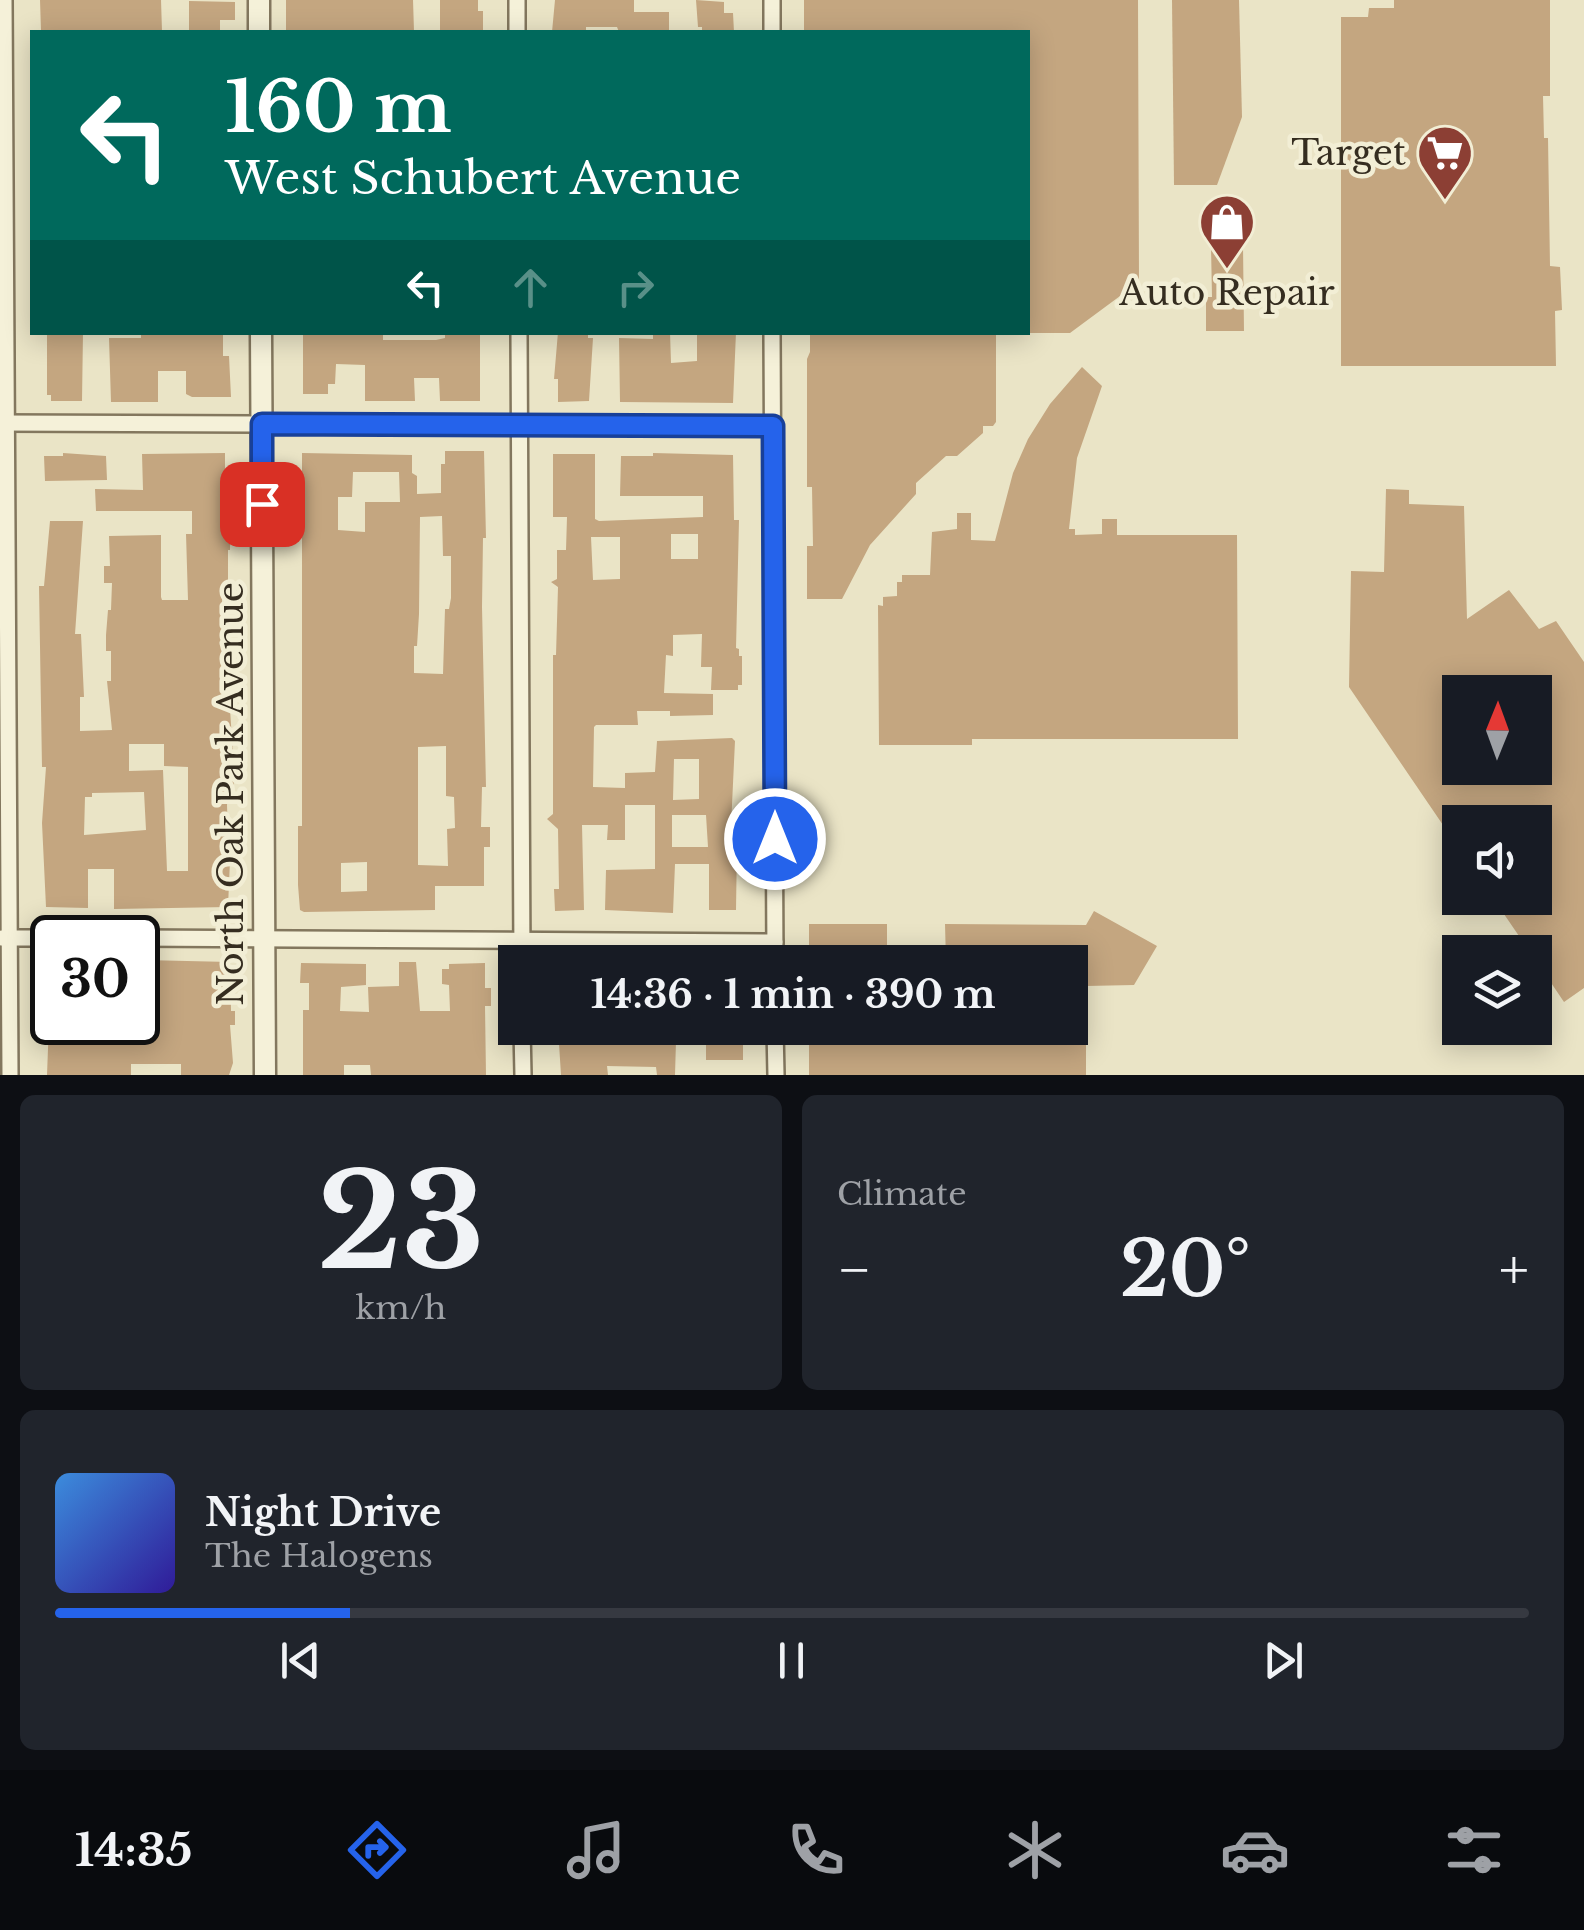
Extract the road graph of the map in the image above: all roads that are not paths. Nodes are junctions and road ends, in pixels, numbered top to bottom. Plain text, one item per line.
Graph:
1 (4, 0) edge
2 (259, 0) edge
3 (517, 0) edge
4 (772, 0) edge
5 (259, 30) edge
6 (517, 30) edge
7 (772, 30) edge
8 (261, 335) edge
9 (519, 335) edge
10 (772, 335) edge
11 (3, 423) edge
12 (262, 424) junction
13 (519, 425) junction
14 (773, 426) junction
15 (5, 938) edge
16 (160, 938) edge
17 (264, 939) junction
18 (522, 941) junction
19 (775, 942) joint
20 (522, 945) edge
21 (522, 1045) edge
22 (776, 1045) edge
23 (10, 1075) edge
24 (266, 1075) edge
25 (523, 1075) edge
26 (776, 1075) edge

1 - 11 street
2 - 5 street
3 - 6 street
4 - 7 street
8 - 12 street, North Oak Park Avenue
9 - 13 street
10 - 14 street
11 - 12 street
11 - 15 street
12 - 13 street
12 - 17 street, North Oak Park Avenue
13 - 14 street
13 - 18 street
14 - 19 street
15 - 23 street
16 - 17 street
17 - 18 street
17 - 24 street, North Oak Park Avenue
18 - 19 street
18 - 20 street
21 - 25 street
22 - 26 street

